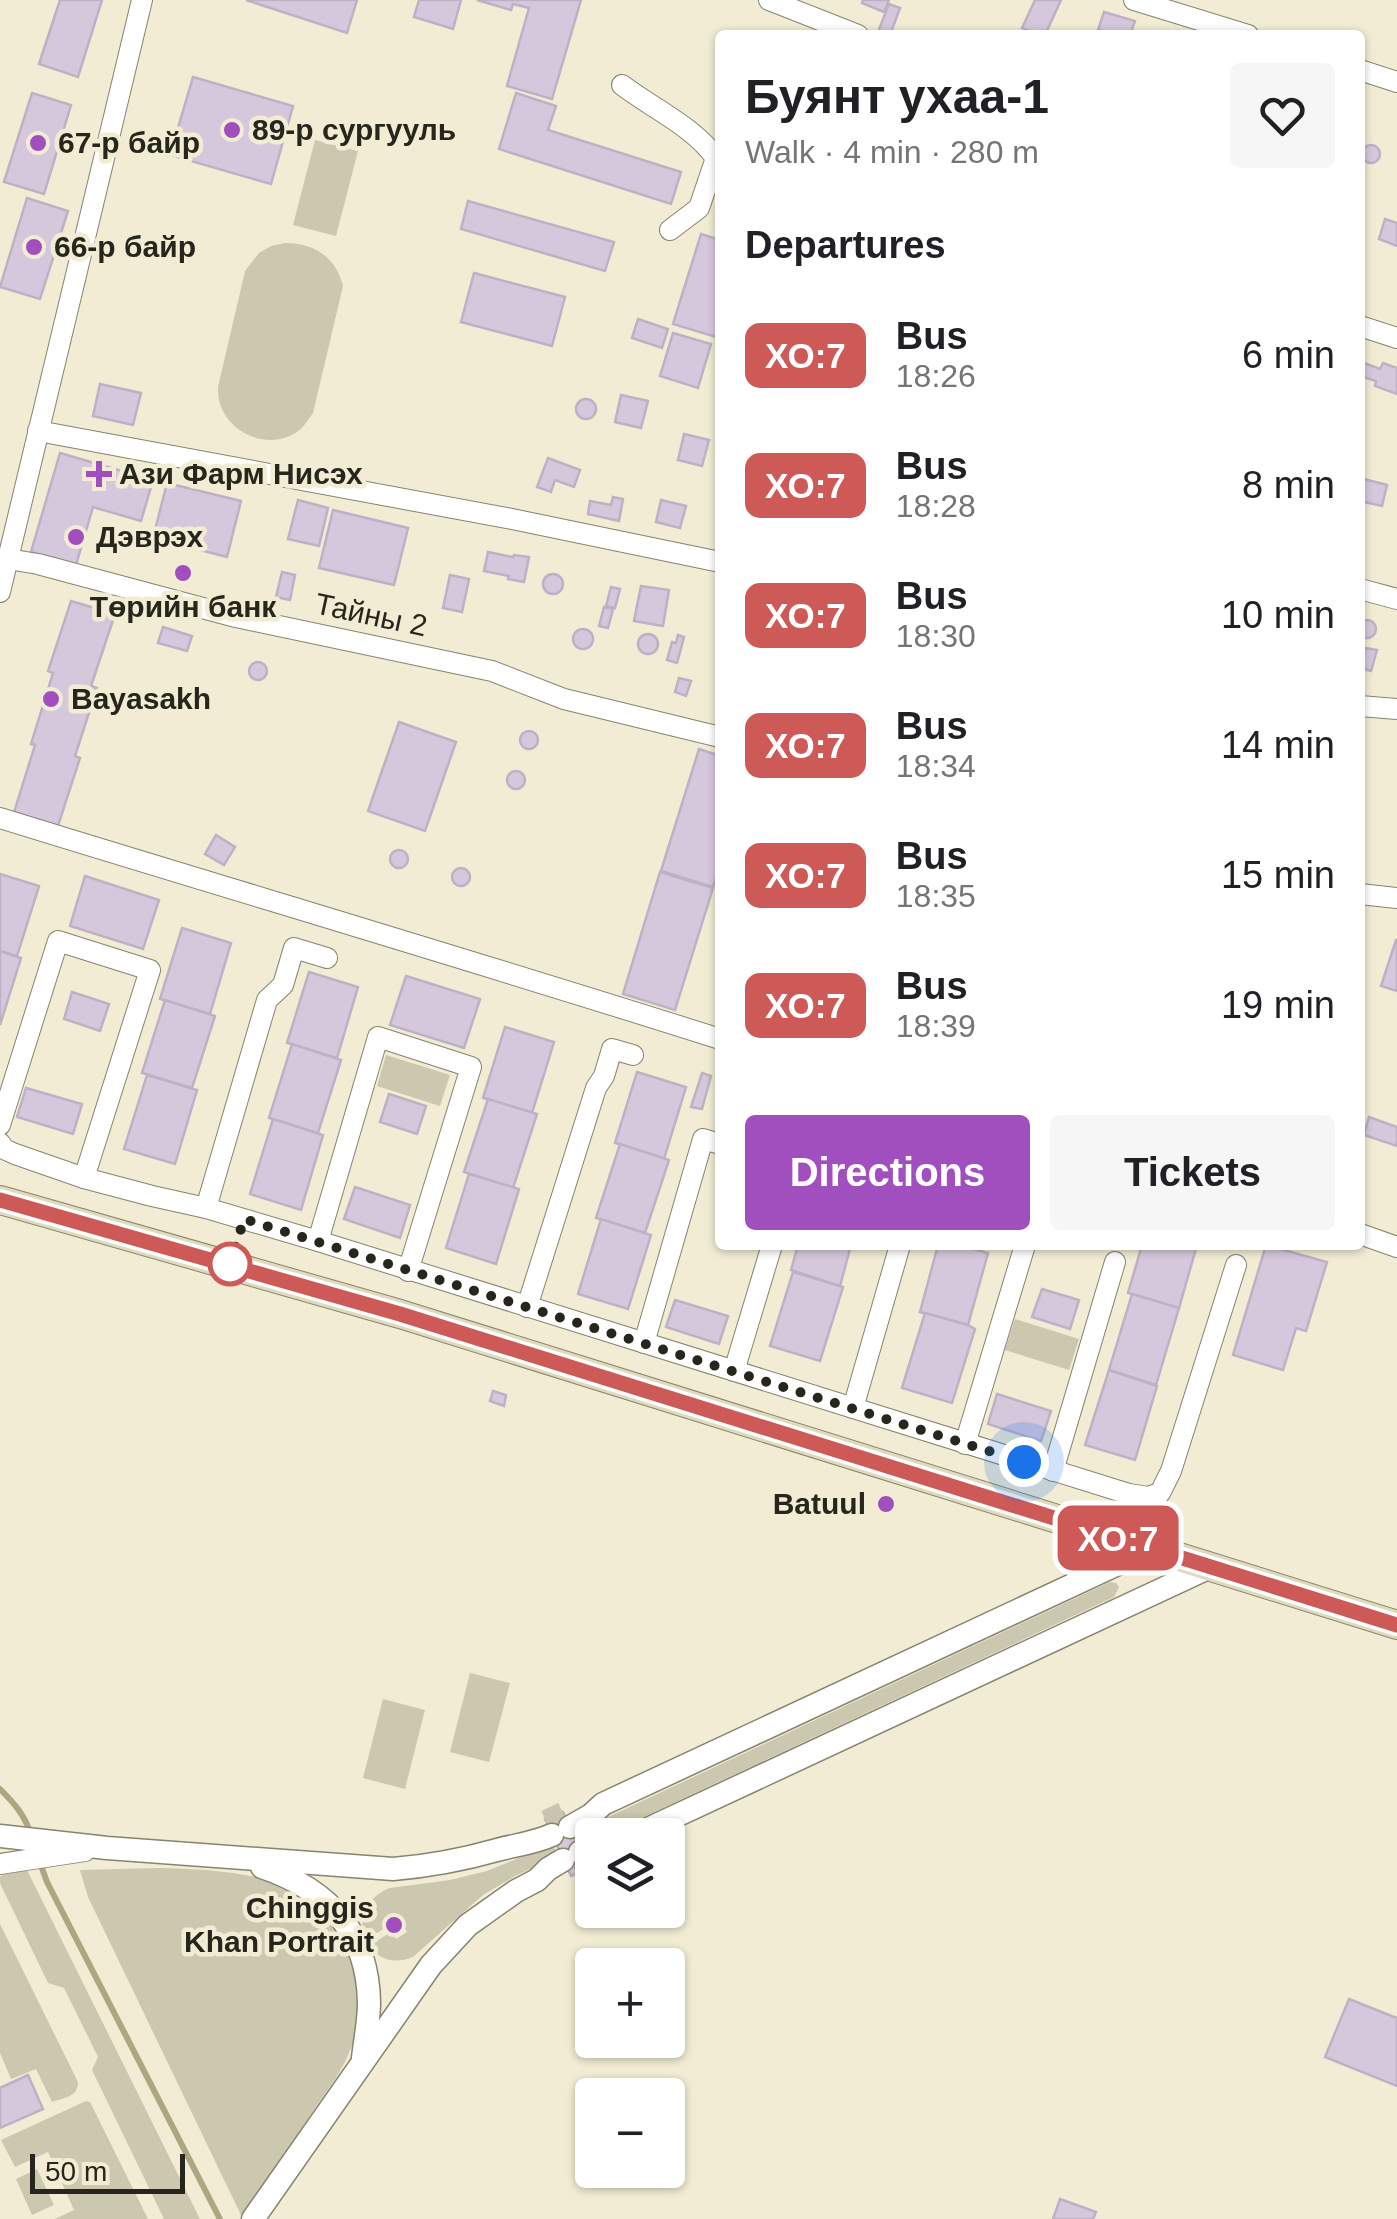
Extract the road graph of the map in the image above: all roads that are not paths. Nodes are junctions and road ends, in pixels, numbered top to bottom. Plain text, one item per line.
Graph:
1 (142, 0) edge
2 (769, 0) edge
3 (1134, 0) edge
4 (845, 30) edge
5 (1232, 30) edge
6 (1365, 72) edge
7 (1397, 82) edge
8 (622, 85) dead end
9 (715, 157) edge
10 (715, 161) edge
11 (670, 230) dead end
12 (1365, 328) edge
13 (1397, 338) edge
14 (38, 430) junction
15 (8, 559) junction
16 (715, 561) edge
17 (1365, 589) edge
18 (0, 592) edge
19 (1397, 599) edge
20 (1365, 707) edge
21 (1397, 710) edge
22 (715, 736) edge
23 (0, 818) edge
24 (1365, 895) edge
25 (1397, 898) edge
26 (328, 958) dead end
27 (715, 1037) edge
28 (634, 1055) dead end
29 (0, 1126) edge
30 (0, 1143) edge
31 (715, 1143) edge
32 (84, 1178) junction
33 (0, 1200) edge
34 (206, 1208) junction
35 (1365, 1236) edge
36 (318, 1241) junction
37 (1397, 1247) edge
38 (770, 1250) edge
39 (899, 1250) edge
40 (1022, 1250) edge
41 (1116, 1262) dead end
42 (1236, 1265) dead end
43 (408, 1271) junction
44 (527, 1306) junction
45 (644, 1343) junction
46 (734, 1371) junction
47 (854, 1408) junction
48 (964, 1444) junction
49 (1053, 1471) junction
50 (1152, 1548) junction
51 (1210, 1567) junction
52 (1397, 1625) edge
53 (671, 1818) edge
54 (2, 1836) edge
55 (64, 1848) junction
56 (226, 1855) junction
57 (575, 1862) edge
58 (3, 1864) edge
59 (362, 2061) junction
60 (259, 2214) edge

1 - 14 street
2 - 4 street
3 - 5 street
6 - 7 street
8 - 9 street
10 - 11 street
12 - 13 street
14 - 15 street
14 - 16 street
15 - 18 street
15 - 22 street, Тайны 2
17 - 19 street
20 - 21 street
23 - 27 street
24 - 25 street
26 - 34 street
28 - 44 street
29 - 32 street
30 - 32 street
31 - 45 street
32 - 34 street
33 - 50 main road
34 - 36 street
35 - 37 street
36 - 43 street
36 - 43 street
38 - 46 street
39 - 47 street
40 - 48 street
41 - 49 street
42 - 49 street
43 - 44 street
44 - 45 street
45 - 46 street
46 - 47 street
47 - 48 street
48 - 49 street
50 - 51 main road
50 - 56 street
51 - 52 main road
51 - 53 street
54 - 55 street
55 - 56 street
55 - 58 street
56 - 59 street
57 - 59 street
59 - 60 street

